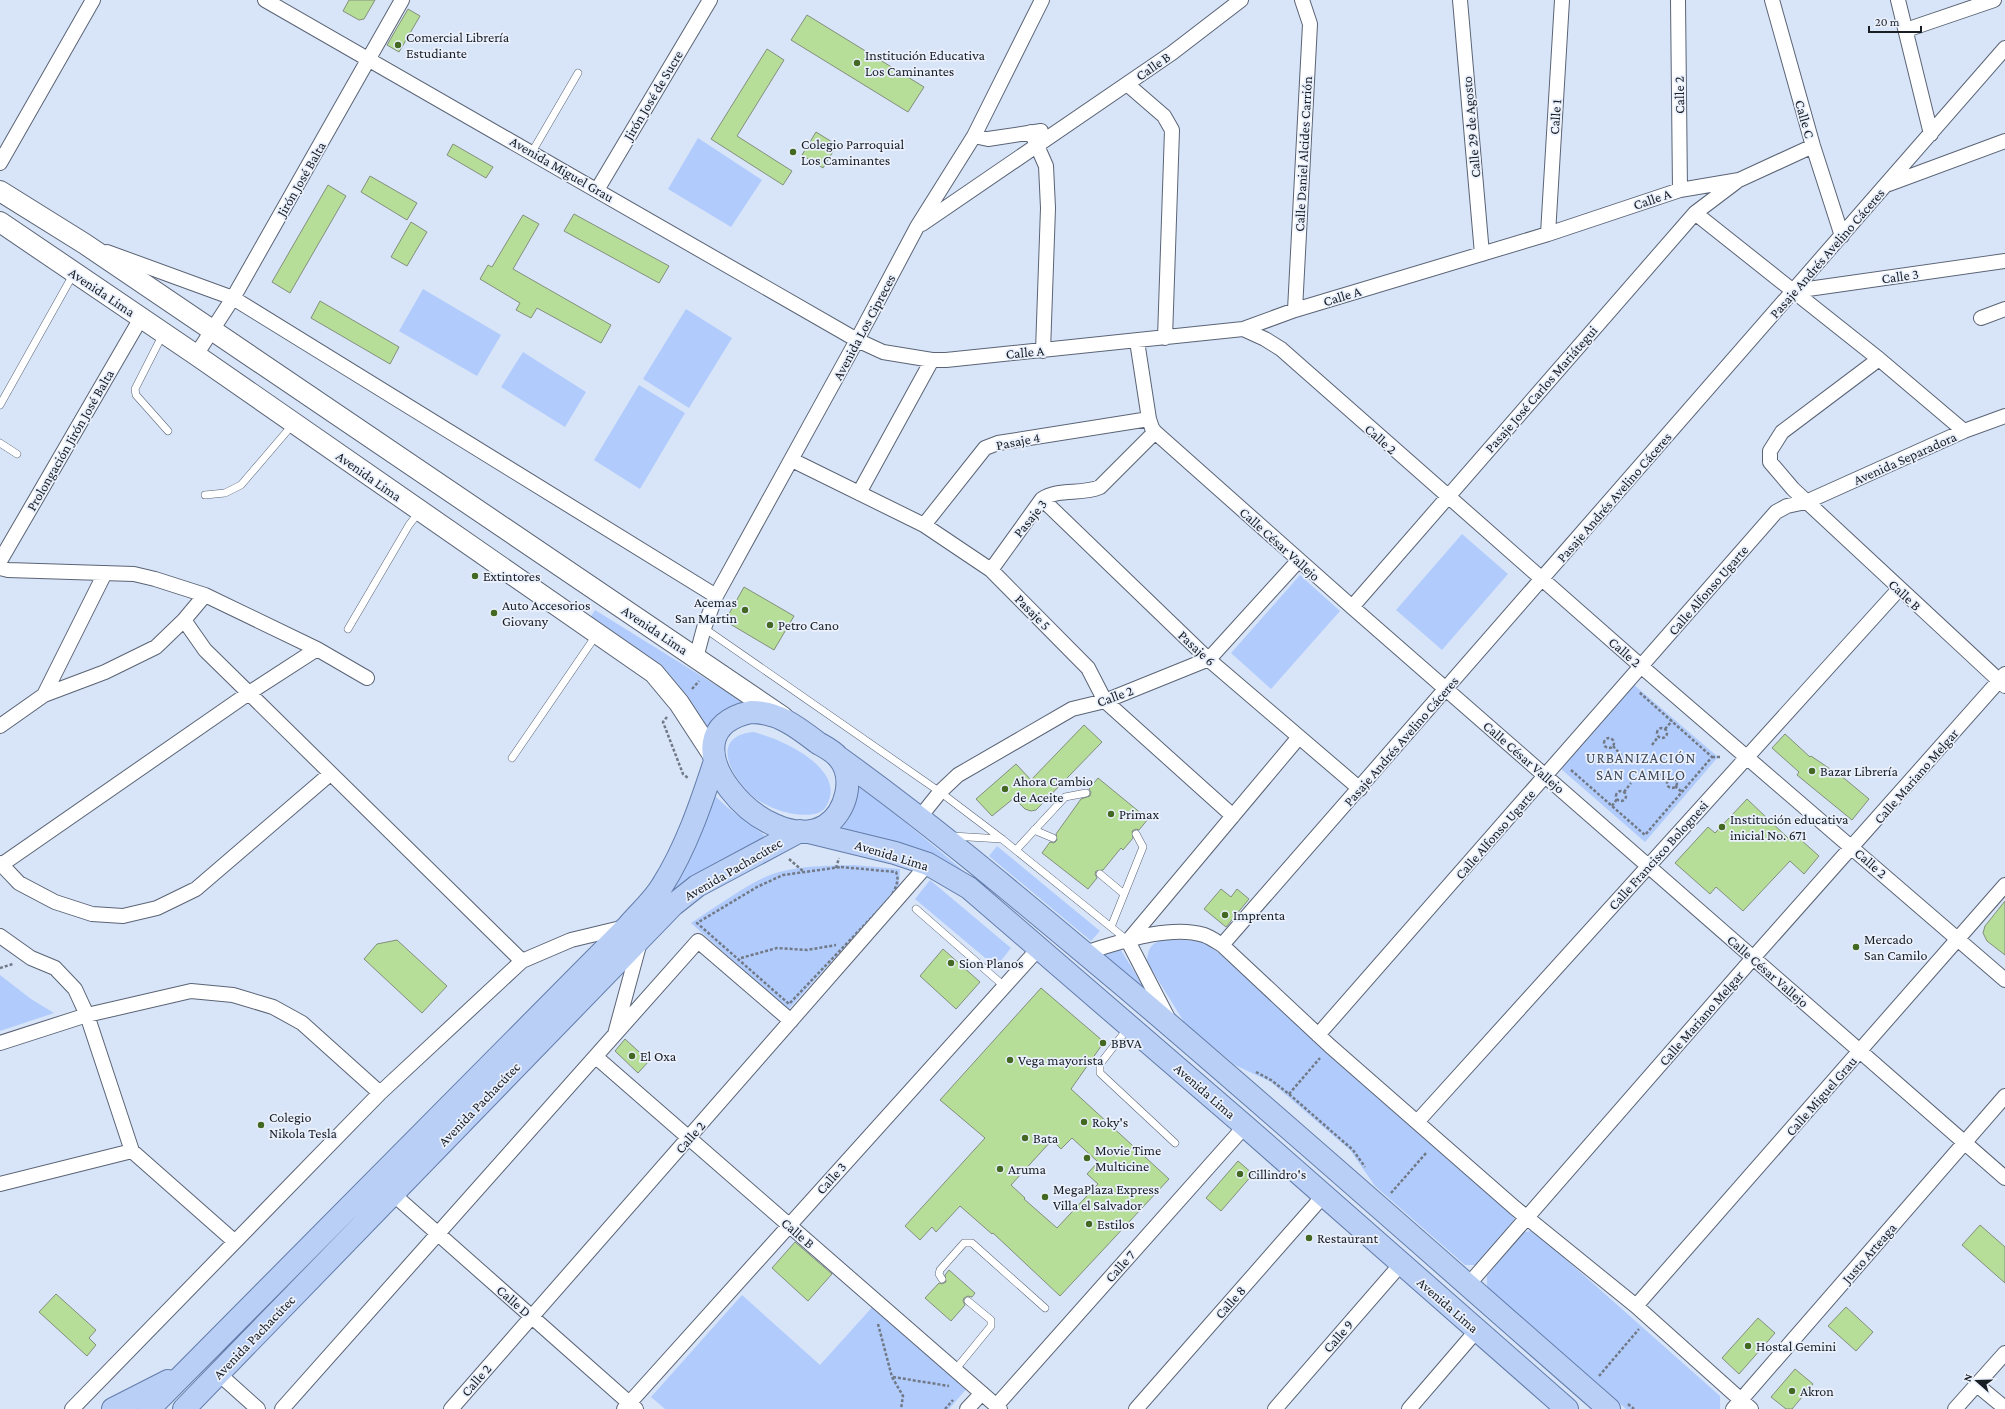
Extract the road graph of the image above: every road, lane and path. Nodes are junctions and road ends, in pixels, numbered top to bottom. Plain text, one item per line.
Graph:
1 (93, 0) edge
2 (266, 0) edge
3 (402, 0) edge
4 (710, 0) edge
5 (1042, 0) edge
6 (1241, 0) edge
7 (1302, 0) edge
8 (1460, 0) edge
9 (1562, 0) edge
10 (1678, 0) edge
11 (1772, 0) edge
12 (1898, 0) edge
13 (1994, 0) edge
14 (1906, 30) junction
15 (2005, 48) edge
16 (369, 59) junction
17 (578, 73) dead end
18 (1126, 84) junction
19 (1063, 128) junction
20 (1031, 132) junction
21 (1930, 134) junction
22 (974, 136) junction
23 (2005, 141) edge
24 (1036, 146) junction
25 (1813, 146) junction
26 (532, 152) junction
27 (0, 163) edge
28 (1739, 180) junction
29 (1887, 184) junction
30 (598, 190) junction
31 (1680, 190) junction
32 (0, 191) edge
33 (1695, 213) junction
34 (0, 222) edge
35 (917, 227) junction
36 (1548, 234) junction
37 (1842, 236) junction
38 (85, 244) junction
39 (1482, 254) junction
40 (2005, 261) edge
41 (74, 273) junction
42 (1794, 291) junction
43 (233, 298) junction
44 (2005, 309) edge
45 (1295, 310) junction
46 (141, 318) junction
47 (1982, 318) dead end
48 (1243, 329) junction
49 (213, 331) junction
50 (163, 334) junction
51 (1165, 338) junction
52 (857, 340) junction
53 (1137, 341) junction
54 (1043, 350) junction
55 (196, 356) junction
56 (1880, 359) junction
57 (932, 360) junction
58 (0, 405) edge
59 (2005, 416) edge
60 (294, 423) junction
61 (1152, 425) junction
62 (168, 431) dead end
63 (1964, 431) junction
64 (0, 443) edge
65 (17, 454) dead end
66 (792, 460) junction
67 (859, 493) junction
68 (205, 495) dead end
69 (1447, 497) junction
70 (1042, 499) junction
71 (1806, 502) junction
72 (420, 511) junction
73 (924, 525) junction
74 (1299, 560) junction
75 (0, 561) edge
76 (0, 568) edge
77 (991, 570) junction
78 (105, 573) junction
79 (1542, 579) junction
80 (1899, 590) junction
81 (205, 595) junction
82 (716, 596) junction
83 (1352, 607) junction
84 (184, 620) junction
85 (704, 628) junction
86 (348, 629) dead end
87 (597, 634) junction
88 (317, 648) junction
89 (1208, 659) junction
90 (704, 663) junction
91 (1642, 667) junction
92 (367, 678) dead end
93 (2003, 681) edge
94 (1634, 688) dead end
95 (1446, 689) junction
96 (249, 693) junction
97 (44, 695) junction
98 (1105, 701) junction
99 (680, 703) junction
100 (788, 720) junction
101 (1672, 721) junction
102 (0, 726) edge
103 (1665, 729) junction
104 (1299, 737) junction
105 (1658, 737) junction
106 (1652, 745) dead end
107 (1613, 746) junction
108 (1622, 756) dead end
109 (1747, 756) junction
110 (838, 757) junction
111 (512, 758) dead end
112 (714, 758) junction
113 (1566, 766) dead end
114 (330, 774) junction
115 (1661, 774) dead end
116 (1546, 776) junction
117 (1668, 780) junction
118 (1630, 783) dead end
119 (1676, 786) junction
120 (1360, 789) junction
121 (940, 792) junction
122 (1624, 792) junction
123 (1682, 792) junction
124 (1086, 793) dead end
125 (1617, 800) junction
126 (1612, 806) junction
127 (1233, 816) junction
128 (920, 817) junction
129 (1034, 830) junction
130 (804, 832) junction
131 (1136, 834) dead end
132 (943, 835) junction
133 (1053, 838) dead end
134 (1002, 839) junction
135 (1853, 848) junction
136 (1016, 850) junction
137 (1, 864) edge
138 (928, 864) junction
139 (1648, 866) junction
140 (1100, 874) dead end
141 (2005, 885) edge
142 (1124, 894) junction
143 (916, 910) dead end
144 (1111, 927) junction
145 (634, 932) junction
146 (0, 936) edge
147 (1958, 939) junction
148 (1128, 940) junction
149 (849, 942) junction
150 (1222, 945) junction
151 (1039, 948) junction
152 (1084, 953) junction
153 (1753, 958) junction
154 (739, 959) junction
155 (522, 961) junction
156 (2005, 980) edge
157 (1004, 986) junction
158 (87, 1015) junction
159 (791, 1021) junction
160 (1130, 1026) junction
161 (1174, 1029) junction
162 (614, 1036) junction
163 (1318, 1036) junction
164 (0, 1043) edge
165 (1330, 1046) junction
166 (1860, 1051) junction
167 (596, 1056) junction
168 (1252, 1070) dead end
169 (380, 1093) junction
170 (1289, 1094) junction
171 (2005, 1096) edge
172 (1417, 1122) junction
173 (1245, 1126) junction
174 (689, 1138) junction
175 (1438, 1140) junction
176 (1175, 1143) dead end
177 (1965, 1143) junction
178 (132, 1151) junction
179 (1368, 1172) dead end
180 (2005, 1178) edge
181 (0, 1184) edge
182 (1385, 1191) dead end
183 (392, 1194) junction
184 (1324, 1195) junction
185 (1526, 1218) junction
186 (789, 1225) junction
187 (438, 1234) junction
188 (234, 1241) junction
189 (1401, 1264) junction
190 (942, 1279) dead end
191 (1468, 1285) junction
192 (874, 1299) junction
193 (968, 1301) dead end
194 (1636, 1306) junction
195 (1045, 1308) dead end
196 (532, 1317) junction
197 (1649, 1318) junction
198 (1477, 1330) junction
199 (2005, 1353) edge
200 (955, 1370) junction
201 (219, 1374) junction
202 (182, 1375) junction
203 (892, 1377) junction
204 (1603, 1382) dead end
205 (1977, 1384) junction
206 (982, 1393) junction
207 (1616, 1404) edge
208 (1557, 1406) edge
209 (1742, 1406) edge
210 (630, 1407) edge
211 (998, 1407) edge
212 (2005, 1408) edge
213 (72, 1409) edge
214 (112, 1409) edge
215 (149, 1409) edge
216 (184, 1409) edge
217 (258, 1409) edge
218 (282, 1409) edge
219 (451, 1409) edge
220 (901, 1409) edge
221 (968, 1409) edge
222 (1136, 1409) edge
223 (1275, 1409) edge
224 (1409, 1409) edge
225 (1634, 1409) edge
226 (1955, 1409) edge

1 - 27 street
2 - 16 street, Avenida Miguel Grau
3 - 16 street, Jirón José Balta
4 - 30 street, Jirón José de Sucre
5 - 22 street, Avenida Los Cipreces
6 - 18 street, Calle B
7 - 45 street, Calle Daniel Alcides Carrión
8 - 39 street, Calle 29 de Agosto
9 - 36 street, Calle 1
10 - 31 street, Calle 2
11 - 25 street, Calle C
12 - 14 street
13 - 14 street
14 - 21 street
15 - 21 street, Pasaje Andrés Avelino Cáceres
16 - 26 street, Avenida Miguel Grau
16 - 43 street, Jirón José Balta
17 - 26 lane
18 - 19 street, Calle B
18 - 51 street
19 - 20 street
19 - 24 street, Calle B
20 - 22 street
20 - 24 street
21 - 29 street, Pasaje Andrés Avelino Cáceres
22 - 35 street, Avenida Los Cipreces
23 - 29 street
24 - 35 street, Calle B
24 - 54 street
25 - 28 street, Calle A
25 - 37 street, Calle C
26 - 30 street, Avenida Miguel Grau
28 - 31 street, Calle A
28 - 33 street, Pasaje José Carlos Mariátegui
29 - 37 street, Pasaje Andrés Avelino Cáceres
30 - 52 street, Avenida Miguel Grau
31 - 36 street, Calle A
32 - 38 main road, Avenida Lima
33 - 42 street
33 - 69 street, Pasaje José Carlos Mariátegui
34 - 41 main road, Avenida Lima
35 - 52 street, Avenida Los Cipreces
36 - 39 street, Calle A
37 - 42 street, Pasaje Andrés Avelino Cáceres
38 - 43 street, Avenida Lima
38 - 49 main road, Avenida Lima
39 - 45 street, Calle A
40 - 42 street, Calle 3
41 - 46 main road, Avenida Lima
41 - 58 lane
42 - 56 street
42 - 79 street, Pasaje Andrés Avelino Cáceres
43 - 49 street, Jirón José Balta
43 - 82 street, Avenida Lima
44 - 47 street
45 - 48 street, Calle A
46 - 50 main road, Avenida Lima
46 - 75 street, Prolongación Jirón José Balta
48 - 51 street, Calle A
48 - 69 street, Calle 2
49 - 55 street, Jirón José Balta
49 - 90 main road, Avenida Lima
50 - 55 main road, Avenida Lima
50 - 62 lane
51 - 53 street, Calle A
52 - 57 street, Calle A
52 - 66 street, Avenida Los Cipreces
53 - 54 street, Calle A
53 - 61 street
54 - 57 street, Calle A
55 - 60 main road, Avenida Lima
56 - 63 street
56 - 71 street, Calle B
57 - 67 street
59 - 63 street, Avenida Separadora
60 - 68 lane
60 - 72 main road, Avenida Lima
61 - 70 street, Pasaje 3
61 - 73 street, Pasaje 4
61 - 74 street, Calle César Vallejo
63 - 71 street, Avenida Separadora
64 - 65 lane
66 - 67 street, Pasaje 5
66 - 82 street, Avenida Los Cipreces
67 - 73 street, Pasaje 5
69 - 79 street, Calle 2
69 - 83 street, Pasaje José Carlos Mariátegui
70 - 77 street, Pasaje 3
70 - 89 street, Pasaje 6
71 - 80 street, Calle B
71 - 91 street, Calle Alfonso Ugarte
72 - 86 lane
72 - 87 main road, Avenida Lima
73 - 77 street, Pasaje 5
74 - 83 street, Calle César Vallejo
74 - 89 street, Calle 2
76 - 78 street
77 - 98 street, Pasaje 5
78 - 81 street
78 - 97 street
79 - 91 street, Calle 2
79 - 95 street, Pasaje Andrés Avelino Cáceres
80 - 93 street, Calle B
80 - 109 street, Calle Francisco Bolognesi
81 - 84 street
81 - 88 street
82 - 85 street, Avenida Los Cipreces
83 - 95 street, Calle César Vallejo
84 - 96 street
84 - 97 street
85 - 90 street, Avenida Los Cipreces
85 - 121 lane
87 - 99 main road, Avenida Lima
87 - 111 lane
88 - 92 street
88 - 96 street
89 - 98 street, Calle 2
89 - 104 street, Pasaje 6
90 - 99 path
90 - 100 main road, Avenida Lima
91 - 109 street, Calle 2
91 - 116 street, Calle Alfonso Ugarte
93 - 135 street, Calle Mariano Melgar
94 - 101 path
95 - 116 street, Calle César Vallejo
95 - 120 street, Pasaje Andrés Avelino Cáceres
96 - 114 street
96 - 137 street
97 - 102 street
98 - 121 street, Calle 2
98 - 127 street, Pasaje 5
99 - 112 main road, Avenida Lima
100 - 110 main road
100 - 112 main road
101 - 103 path
101 - 123 path
103 - 105 path
103 - 105 path
104 - 120 street, Pasaje 6
104 - 127 street
105 - 106 path
107 - 107 path
107 - 108 path
109 - 135 street, Calle 2
109 - 139 street, Calle Francisco Bolognesi
110 - 128 main road, Avenida Lima
110 - 130 main road
112 - 130 main road
112 - 145 main road, Avenida Pachacútec
113 - 126 path
114 - 137 street
114 - 155 street
115 - 117 path
116 - 139 street, Calle César Vallejo
116 - 163 street, Calle Alfonso Ugarte
117 - 119 path
117 - 119 path
118 - 122 path
119 - 123 path
120 - 150 street, Pasaje Andrés Avelino Cáceres
121 - 128 street, Calle 2
121 - 134 lane
122 - 125 path
122 - 125 path
123 - 126 path
124 - 129 lane
125 - 126 path
127 - 148 street
128 - 132 main road, Avenida Lima
129 - 133 lane
129 - 136 lane
130 - 138 main road, Avenida Lima
130 - 145 main road, Avenida Pachacútec
131 - 142 lane
132 - 134 lane
132 - 152 main road, Avenida Lima
134 - 136 lane
135 - 147 street, Calle 2
135 - 153 street, Calle Mariano Melgar
136 - 144 lane
138 - 151 main road, Avenida Lima
138 - 159 street, Calle 2
139 - 153 street, Calle César Vallejo
139 - 172 street, Calle Francisco Bolognesi
140 - 142 lane
141 - 147 street, Calle Miguel Grau
142 - 144 lane
143 - 157 lane
144 - 148 lane
145 - 155 street
145 - 162 street
145 - 183 main road, Avenida Pachacútec
145 - 202 main road, Avenida Pachacútec
146 - 158 street
147 - 156 street, Calle 2
147 - 166 street, Calle Miguel Grau
148 - 150 street
148 - 152 street
148 - 161 street
149 - 154 path
149 - 154 path
149 - 154 path
150 - 163 street
151 - 157 street, Calle 3
151 - 160 main road, Avenida Lima
152 - 161 main road, Avenida Lima
153 - 166 street, Calle César Vallejo
153 - 185 street, Calle Mariano Melgar
155 - 169 street
157 - 186 street, Calle 3
158 - 164 street
158 - 169 street
158 - 178 street
159 - 162 street
159 - 174 street, Calle 2
160 - 173 main road, Avenida Lima
160 - 176 lane
161 - 191 main road, Avenida Lima
162 - 167 street
163 - 165 street
165 - 170 path
165 - 172 street
166 - 177 street, Calle César Vallejo
166 - 194 street, Calle Miguel Grau
167 - 174 street, Calle B
167 - 187 street
168 - 170 path
169 - 188 street
170 - 179 path
171 - 177 street, Justo Arteaga
172 - 175 street
173 - 184 main road, Avenida Lima
173 - 211 street, Calle 7
174 - 186 street, Calle B
174 - 196 street, Calle 2
175 - 182 path
175 - 185 street
177 - 180 street
177 - 209 street, Justo Arteaga
178 - 181 street
178 - 188 street
183 - 187 street, Calle D
183 - 201 main road, Avenida Pachacútec
184 - 189 main road, Avenida Lima
184 - 222 street, Calle 8
185 - 191 street, Calle Mariano Melgar
185 - 194 street
186 - 192 street, Calle B
186 - 210 street, Calle 3
187 - 196 street, Calle D
187 - 218 street
188 - 213 street
189 - 198 main road, Avenida Lima
189 - 223 street, Calle 9
190 - 195 lane
191 - 207 main road, Avenida Lima
192 - 200 street, Calle B
192 - 203 path
193 - 200 lane
194 - 197 street
196 - 210 street, Calle D
196 - 219 street, Calle 2
197 - 204 path
197 - 209 street
198 - 208 main road, Avenida Lima
198 - 224 street
199 - 205 street
200 - 206 street, Calle B
201 - 216 main road, Avenida Pachacútec
201 - 217 street
202 - 214 main road
202 - 215 main road, Avenida Pachacútec
203 - 206 path
203 - 220 path
205 - 212 street
205 - 226 street
206 - 211 street, Calle B
206 - 221 street
207 - 225 path

